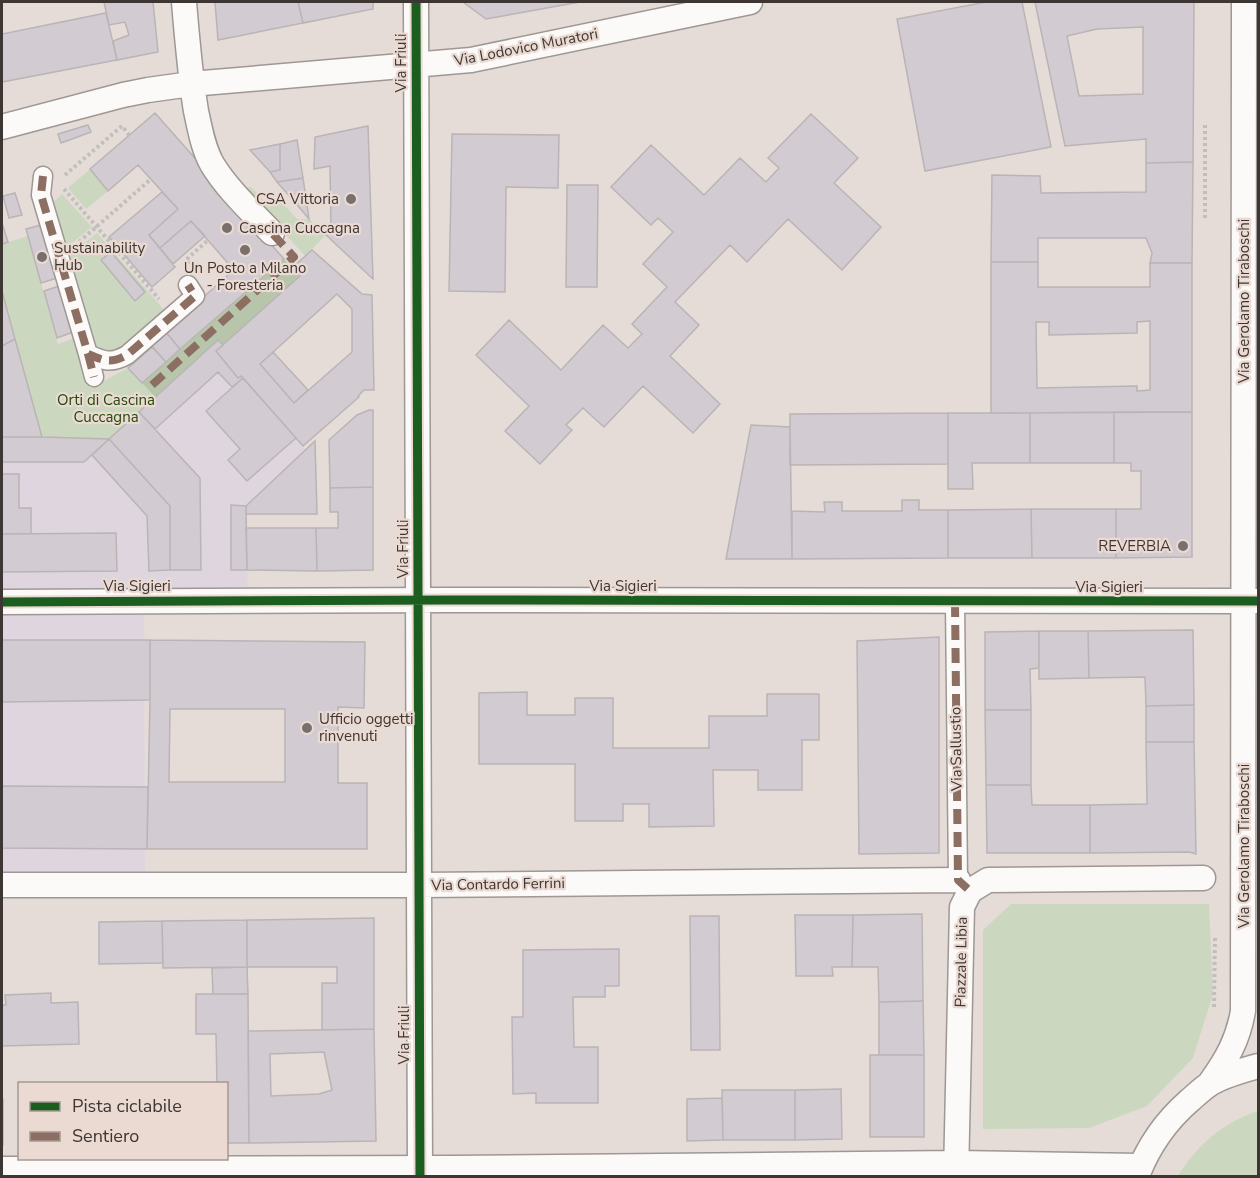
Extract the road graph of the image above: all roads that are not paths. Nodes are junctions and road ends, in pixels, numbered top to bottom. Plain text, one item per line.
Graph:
1 (184, 2) edge
2 (416, 2) edge
3 (750, 2) edge
4 (1244, 2) edge
5 (1251, 51) edge
6 (416, 64) junction
7 (192, 84) junction
8 (2, 127) edge
9 (50, 178) road end
10 (272, 233) dead end
11 (190, 277) road end
12 (88, 354) junction
13 (94, 377) dead end
14 (418, 600) junction
15 (1251, 601) edge
16 (2, 602) edge
17 (955, 602) junction
18 (1203, 878) dead end
19 (2, 885) edge
20 (419, 885) junction
21 (964, 885) junction
22 (1251, 887) edge
23 (1251, 1017) edge
24 (1258, 1066) edge
25 (1210, 1083) junction
26 (2, 1169) edge
27 (957, 1170) edge
28 (420, 1172) edge
29 (1138, 1172) edge

1 - 7 street
2 - 6 street, Via Friuli
3 - 6 street, Via Lodovico Muratori
4 - 5 street, Via Gerolamo Tiraboschi
5 - 15 street, Via Gerolamo Tiraboschi
6 - 7 street, Via Lodovico Muratori
6 - 14 street, Via Friuli
7 - 8 street, Via Lodovico Muratori
7 - 10 street
9 - 12 street
11 - 12 street
12 - 13 street
14 - 16 street, Via Sigieri
14 - 17 street, Via Sigieri
14 - 20 street, Via Friuli
15 - 17 street, Via Sigieri
15 - 22 street, Via Gerolamo Tiraboschi
17 - 21 street, Via Sallustio
18 - 21 street
19 - 20 street, Via Contardo Ferrini
20 - 21 street, Via Contardo Ferrini
20 - 28 street, Via Friuli
21 - 27 street, Piazzale Libia
22 - 23 street, Via Gerolamo Tiraboschi
23 - 25 street, Via Gerolamo Tiraboschi
24 - 25 street
25 - 29 street
26 - 28 street
27 - 28 street
27 - 29 street

